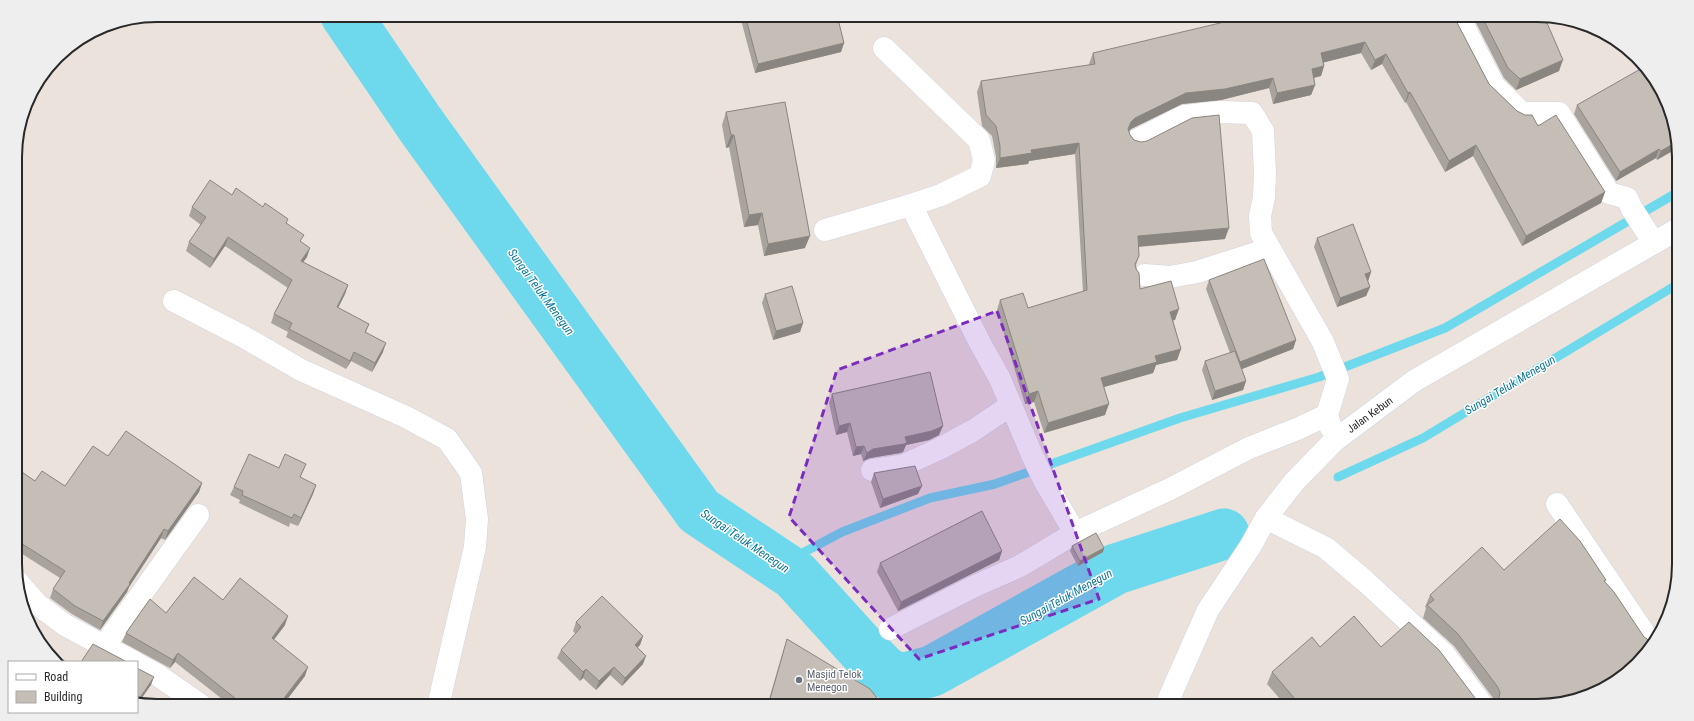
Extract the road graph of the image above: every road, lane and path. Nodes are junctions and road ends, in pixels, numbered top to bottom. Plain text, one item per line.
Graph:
1 (1461, 22) edge
2 (884, 48) dead end
3 (1137, 140) edge
4 (911, 205) junction
5 (825, 230) dead end
6 (1672, 232) edge
7 (1654, 243) junction
8 (1269, 249) junction
9 (1144, 275) dead end
10 (174, 301) dead end
11 (1011, 405) junction
12 (1327, 415) junction
13 (1334, 441) junction
14 (872, 470) dead end
15 (1557, 504) dead end
16 (198, 515) dead end
17 (1266, 518) junction
18 (1075, 533) junction
19 (26, 597) edge
20 (33, 607) edge
21 (890, 629) dead end
22 (1648, 640) edge
23 (104, 646) junction
24 (132, 661) edge
25 (138, 665) edge
26 (192, 699) edge
27 (440, 699) edge
28 (1169, 699) edge
29 (1478, 699) edge

1 - 7 street
2 - 4 street
3 - 8 street
4 - 5 street
4 - 11 street
6 - 7 street, Jalan Kebun
7 - 13 street, Jalan Kebun
8 - 9 street
8 - 12 street
10 - 27 street
11 - 14 street
11 - 18 street
12 - 13 street
12 - 18 street
13 - 17 street, Jalan Kebun
15 - 22 street
16 - 23 street
17 - 28 street, Jalan Kebun
17 - 29 street
18 - 21 street
19 - 20 street
20 - 23 street
23 - 24 street
25 - 26 street

